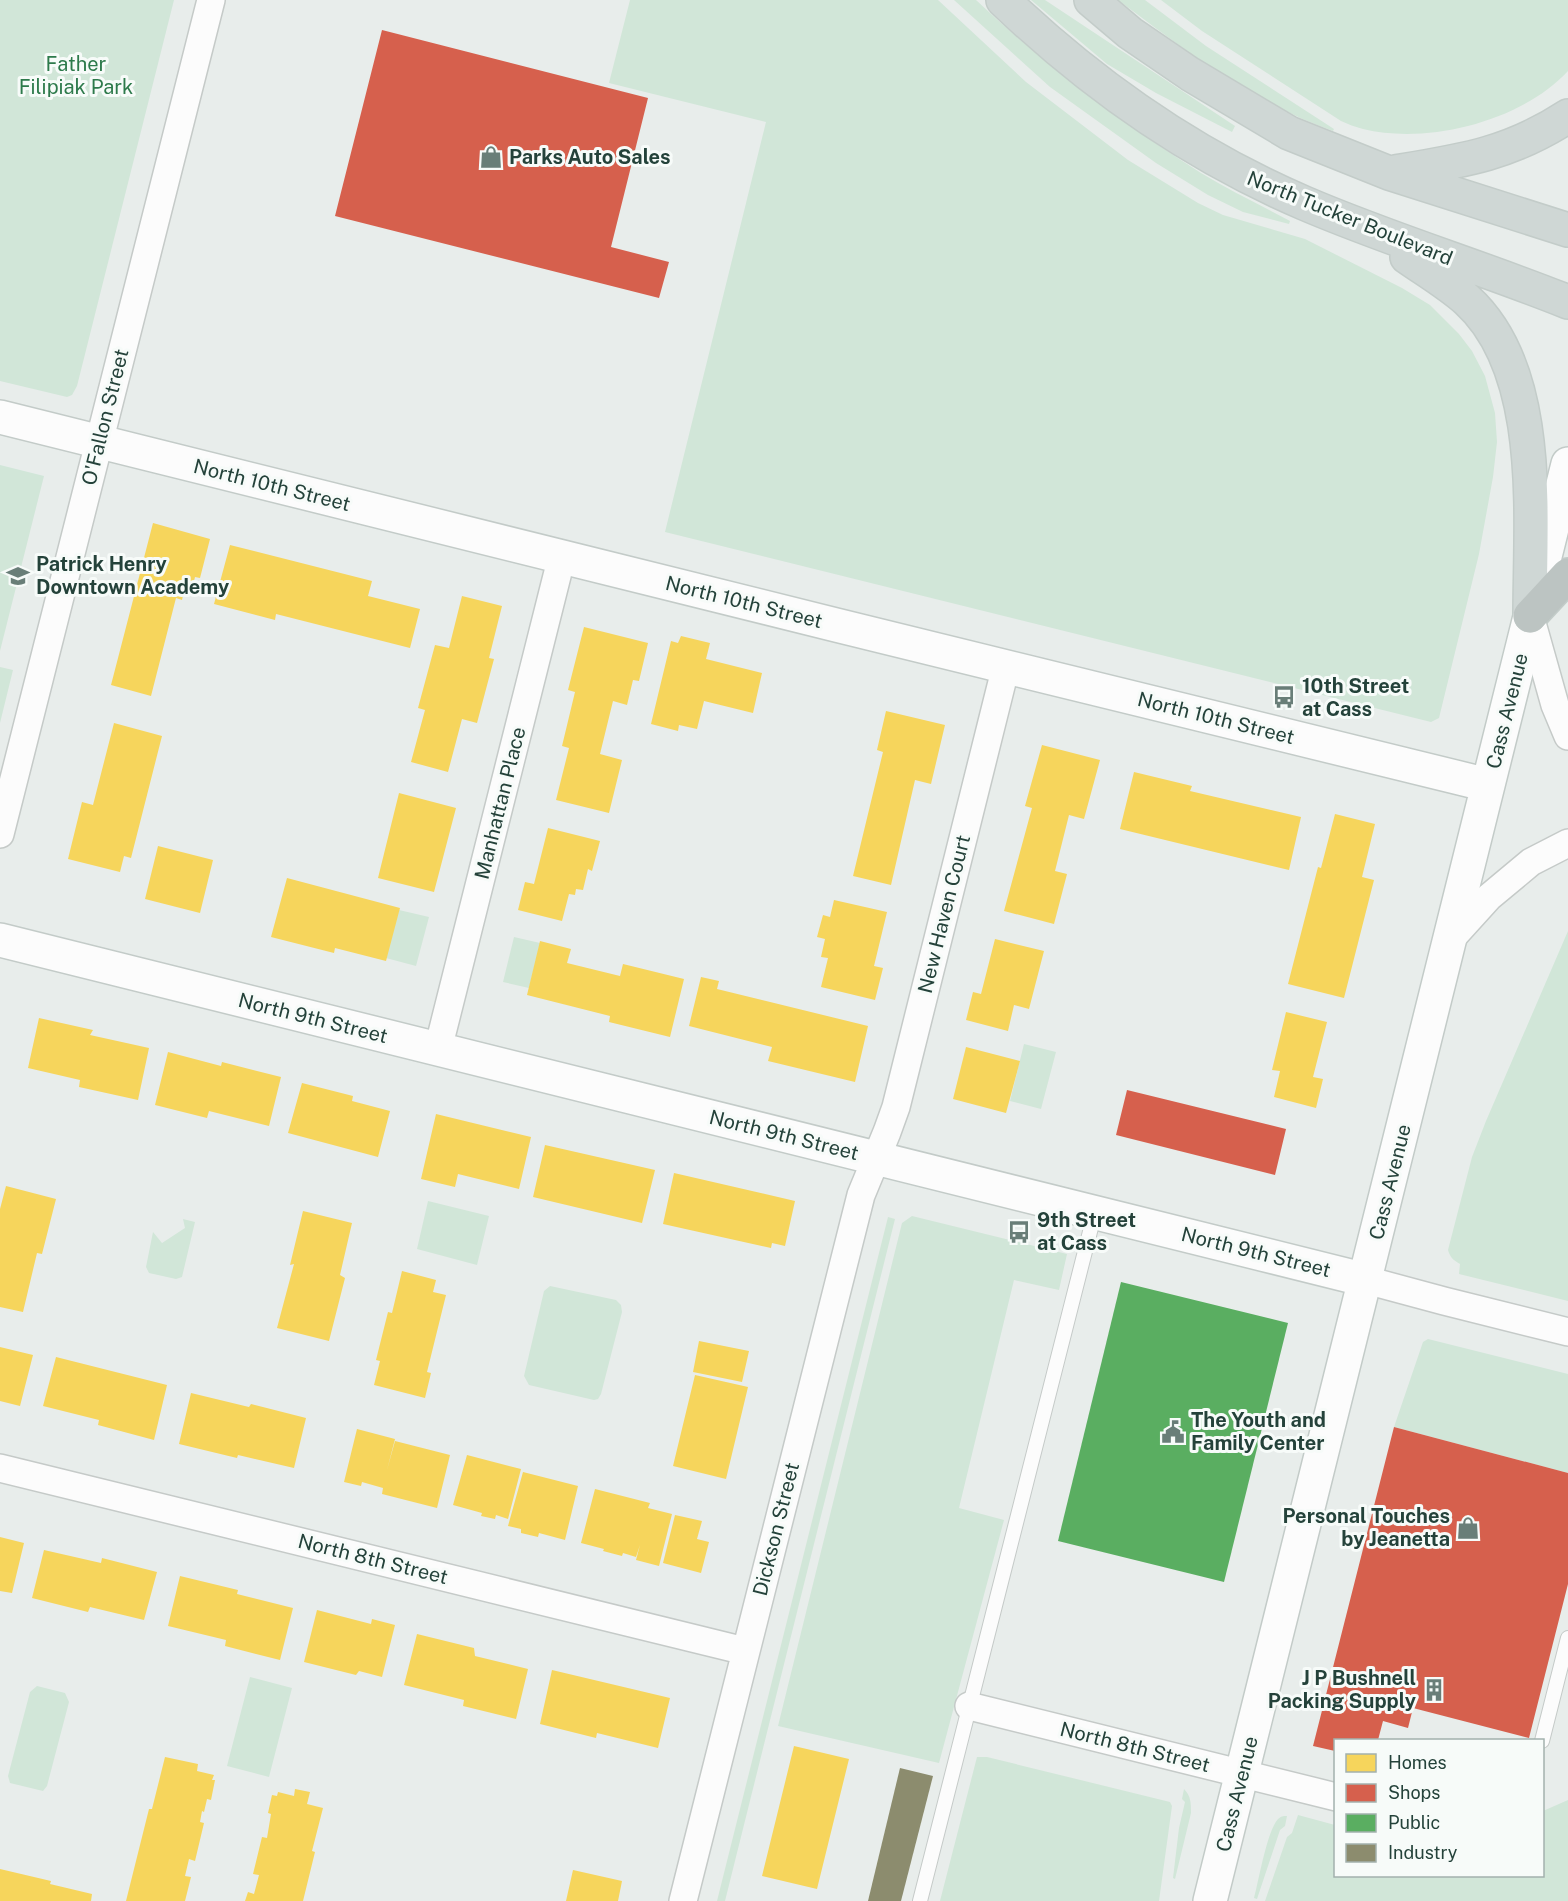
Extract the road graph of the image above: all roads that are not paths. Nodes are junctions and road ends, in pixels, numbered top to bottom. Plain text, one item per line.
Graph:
1 (211, 0) edge
2 (1003, 0) edge
3 (1091, 0) edge
4 (1568, 116) edge
5 (1389, 173) junction
6 (1361, 226) junction
7 (1568, 230) edge
8 (1568, 302) edge
9 (0, 417) edge
10 (99, 441) junction
11 (1568, 464) edge
12 (562, 556) junction
13 (1568, 575) edge
14 (1530, 616) junction
15 (1005, 666) junction
16 (1568, 736) edge
17 (1488, 785) junction
18 (0, 834) edge
19 (1568, 843) edge
20 (0, 940) edge
21 (1450, 940) junction
22 (438, 1049) junction
23 (876, 1159) junction
24 (1095, 1212) junction
25 (1366, 1280) junction
26 (1568, 1332) edge
27 (0, 1468) edge
28 (1568, 1638) edge
29 (746, 1651) junction
30 (969, 1706) junction
31 (1543, 1739) edge
32 (1242, 1774) junction
33 (1334, 1797) edge
34 (683, 1901) edge
35 (920, 1901) edge
36 (1210, 1901) edge

1 - 10 street, O'Fallon Street
2 - 6 main road, North Tucker Boulevard
3 - 5 main road
4 - 5 main road
5 - 7 main road
6 - 8 main road, North Tucker Boulevard
6 - 14 main road
9 - 10 street, North 10th Street
10 - 12 street, North 10th Street
10 - 18 street, O'Fallon Street
11 - 14 street, Cass Avenue
12 - 15 street, North 10th Street
12 - 22 street, Manhattan Place
13 - 14 highway
14 - 16 street
14 - 17 street, Cass Avenue
15 - 17 street, North 10th Street
15 - 23 street, New Haven Court
17 - 21 street, Cass Avenue
19 - 21 street
20 - 22 street, North 9th Street
21 - 25 street, Cass Avenue
22 - 23 street, North 9th Street
23 - 24 street, North 9th Street
23 - 29 street, Dickson Street
24 - 25 street, North 9th Street
24 - 30 lane
25 - 26 street, North 9th Street
25 - 32 street, Cass Avenue
27 - 29 street, North 8th Street
28 - 31 lane
29 - 34 street, Dickson Street
30 - 32 street, North 8th Street
30 - 35 lane
32 - 33 street, North 8th Street
32 - 36 street, Cass Avenue

